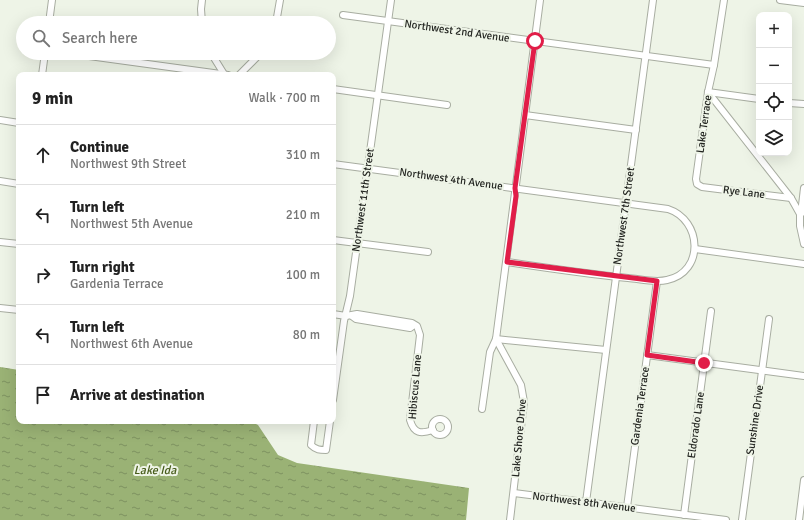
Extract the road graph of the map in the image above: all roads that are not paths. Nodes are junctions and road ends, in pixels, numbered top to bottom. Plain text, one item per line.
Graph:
1 (52, 0) edge
2 (202, 0) edge
3 (280, 0) edge
4 (390, 0) edge
5 (540, 0) edge
6 (653, 0) edge
7 (724, 0) edge
8 (780, 0) edge
9 (804, 3) edge
10 (343, 15) dead end
11 (50, 16) edge
12 (202, 16) edge
13 (277, 16) edge
14 (388, 21) junction
15 (535, 41) junction
16 (645, 56) junction
17 (44, 60) edge
18 (118, 60) edge
19 (215, 60) edge
20 (254, 60) edge
21 (714, 66) junction
22 (42, 72) edge
23 (209, 72) edge
24 (223, 72) edge
25 (242, 72) edge
26 (336, 89) edge
27 (708, 92) junction
28 (377, 95) junction
29 (756, 99) edge
30 (792, 103) edge
31 (447, 104) dead end
32 (804, 104) edge
33 (525, 115) junction
34 (0, 120) edge
35 (16, 123) edge
36 (636, 130) junction
37 (336, 164) edge
38 (367, 168) junction
39 (0, 181) edge
40 (16, 184) edge
41 (697, 184) joint
42 (515, 188) junction
43 (804, 188) edge
44 (791, 198) junction
45 (626, 203) junction
46 (800, 214) junction
47 (336, 240) edge
48 (0, 242) edge
49 (357, 243) junction
50 (16, 244) edge
51 (804, 244) edge
52 (695, 249) junction
53 (428, 252) dead end
54 (507, 262) junction
55 (804, 264) edge
56 (616, 276) junction
57 (657, 281) junction
58 (0, 308) edge
59 (16, 310) edge
60 (711, 312) dead end
61 (336, 314) edge
62 (349, 316) junction
63 (769, 319) dead end
64 (496, 338) junction
65 (606, 350) junction
66 (647, 355) junction
67 (704, 363) junction
68 (762, 371) junction
69 (804, 376) edge
70 (336, 377) edge
71 (482, 409) dead end
72 (314, 424) edge
73 (330, 424) edge
74 (433, 430) dead end
75 (804, 480) edge
76 (514, 493) junction
77 (586, 502) junction
78 (627, 508) junction
79 (684, 515) junction
80 (510, 520) edge
81 (726, 520) edge
82 (742, 520) edge
83 (799, 520) edge

1 - 11 street
2 - 12 street
3 - 13 street
4 - 14 street, Northwest 11th Street
5 - 15 street
6 - 16 street, Northwest 7th Street
7 - 21 street, Lake Terrace
8 - 9 street
10 - 14 street, Northwest 2nd Avenue
14 - 15 street, Northwest 2nd Avenue
14 - 28 street, Northwest 11th Street
15 - 16 street, Northwest 2nd Avenue
15 - 33 street
16 - 21 street, Northwest 2nd Avenue
16 - 36 street, Northwest 7th Street
17 - 22 street
18 - 23 street
19 - 24 street
20 - 25 street
21 - 27 street, Lake Terrace
26 - 28 street
27 - 29 street
27 - 41 street, Lake Terrace
27 - 44 street
28 - 31 street
28 - 38 street, Northwest 11th Street
30 - 32 street
33 - 36 street
33 - 42 street
34 - 35 street
36 - 45 street, Northwest 7th Street
37 - 38 street, Northwest 4th Avenue
38 - 42 street, Northwest 4th Avenue
38 - 49 street, Northwest 11th Street
39 - 40 street
41 - 44 street, Rye Lane
42 - 45 street, Northwest 4th Avenue
42 - 54 street
43 - 46 street
44 - 46 street
45 - 52 street, Northwest 4th Avenue
45 - 56 street, Northwest 7th Street
46 - 51 street
47 - 49 street
48 - 50 street
49 - 53 street
49 - 62 street, Northwest 11th Street
52 - 55 street
52 - 57 street
54 - 56 street
54 - 64 street
56 - 57 street
56 - 65 street, Northwest 7th Street
57 - 66 street, Gardenia Terrace
58 - 59 street
60 - 67 street, Eldorado Lane
61 - 62 street
62 - 70 street, Northwest 11th Street
62 - 74 street, Hibiscus Lane
63 - 68 street, Sunshine Drive
64 - 65 street
64 - 71 street
64 - 76 street, Lake Shore Drive
65 - 77 street, Northwest 7th Street
66 - 67 street
66 - 78 street, Gardenia Terrace
67 - 68 street
67 - 79 street, Eldorado Lane
68 - 69 street
68 - 82 street, Sunshine Drive
72 - 73 street
75 - 83 street
76 - 77 street, Northwest 8th Avenue
76 - 80 street, Lake Shore Drive
77 - 78 street, Northwest 8th Avenue
78 - 79 street, Northwest 8th Avenue
79 - 81 street, Northwest 8th Avenue

